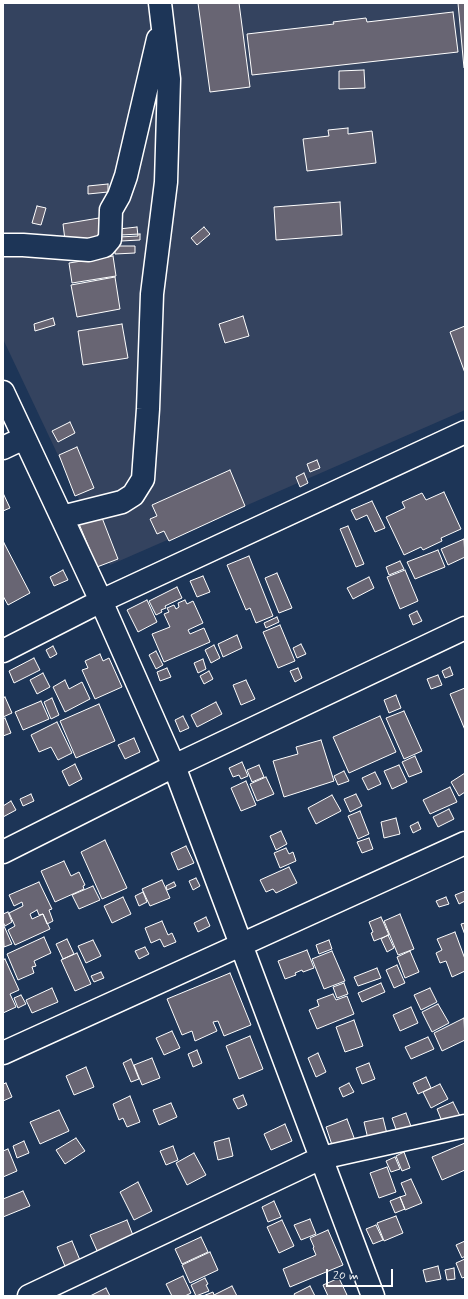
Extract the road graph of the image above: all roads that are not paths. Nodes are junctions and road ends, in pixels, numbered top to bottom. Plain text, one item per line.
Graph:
1 (161, 12) edge
2 (3, 245) edge
3 (3, 392) edge
4 (465, 432) edge
5 (24, 438) junction
6 (3, 448) edge
7 (62, 517) junction
8 (101, 601) junction
9 (465, 628) edge
10 (3, 651) edge
11 (174, 766) junction
12 (465, 843) edge
13 (3, 852) edge
14 (241, 944) junction
15 (3, 1053) edge
16 (465, 1126) edge
17 (321, 1158) junction
18 (29, 1296) edge
19 (373, 1296) edge

1 - 2 street
1 - 7 street
3 - 5 street
4 - 8 street
5 - 6 street
5 - 7 street
7 - 8 street
8 - 10 street
8 - 11 street
9 - 11 street
11 - 13 street
11 - 14 street
12 - 14 street
14 - 15 street
14 - 17 street
16 - 17 street
17 - 18 street
17 - 19 street

